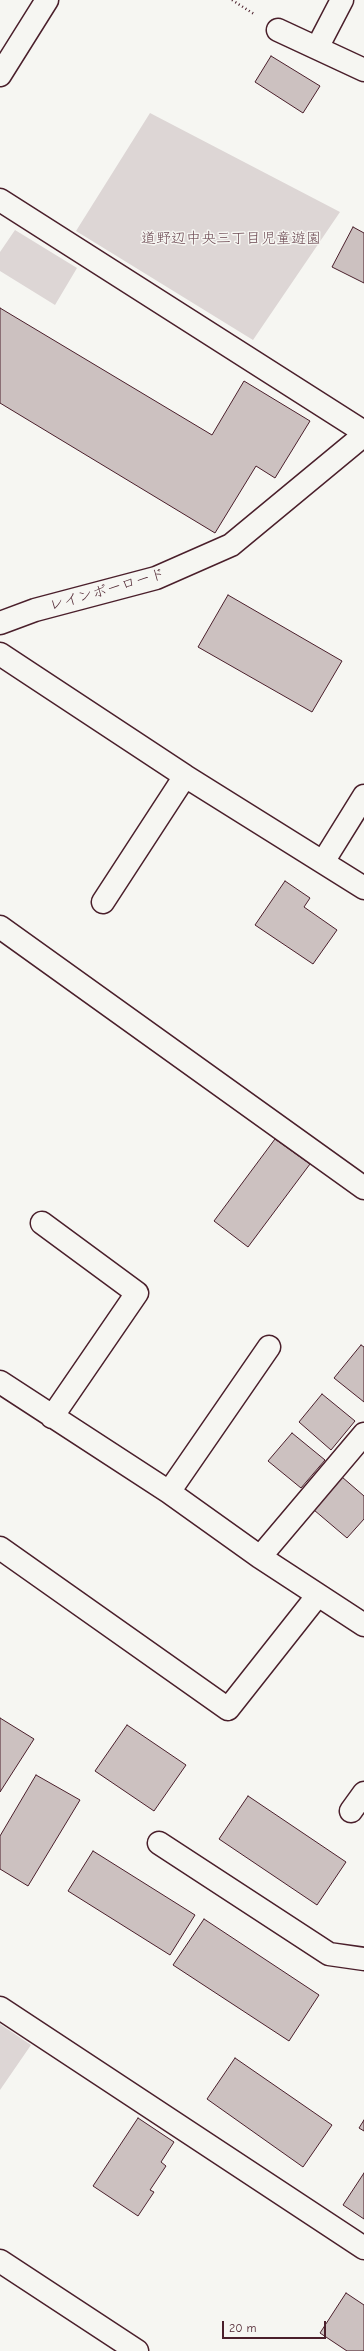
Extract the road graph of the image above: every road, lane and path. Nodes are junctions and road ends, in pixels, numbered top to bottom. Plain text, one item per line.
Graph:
1 (47, 0) edge
2 (342, 0) edge
3 (278, 30) dead end
4 (317, 48) junction
5 (364, 70) edge
6 (0, 75) edge
7 (0, 200) edge
8 (364, 432) edge
9 (364, 436) edge
10 (0, 623) edge
11 (0, 654) edge
12 (185, 776) junction
13 (364, 796) edge
14 (324, 862) junction
15 (364, 888) edge
16 (103, 902) dead end
17 (0, 927) edge
18 (364, 1188) edge
19 (42, 1223) dead end
20 (269, 1347) dead end
21 (0, 1382) edge
22 (52, 1417) junction
23 (364, 1434) edge
24 (169, 1492) junction
25 (0, 1548) edge
26 (260, 1557) junction
27 (318, 1595) junction
28 (364, 1625) edge
29 (364, 1793) edge
30 (351, 1810) dead end
31 (159, 1842) dead end
32 (364, 1959) edge
33 (0, 2008) edge
34 (364, 2248) edge
35 (0, 2261) edge
36 (138, 2351) edge

1 - 6 street
2 - 4 street
3 - 4 street
4 - 5 street
7 - 8 street
9 - 10 street, レインボーロード
11 - 12 street
12 - 14 street
12 - 16 street
13 - 14 street
14 - 15 street
17 - 18 street
19 - 22 street
20 - 24 street
21 - 22 street
22 - 24 street
23 - 26 street
24 - 26 street
25 - 27 street
26 - 27 street
27 - 28 street
29 - 30 street
31 - 32 street
33 - 34 street
35 - 36 street

